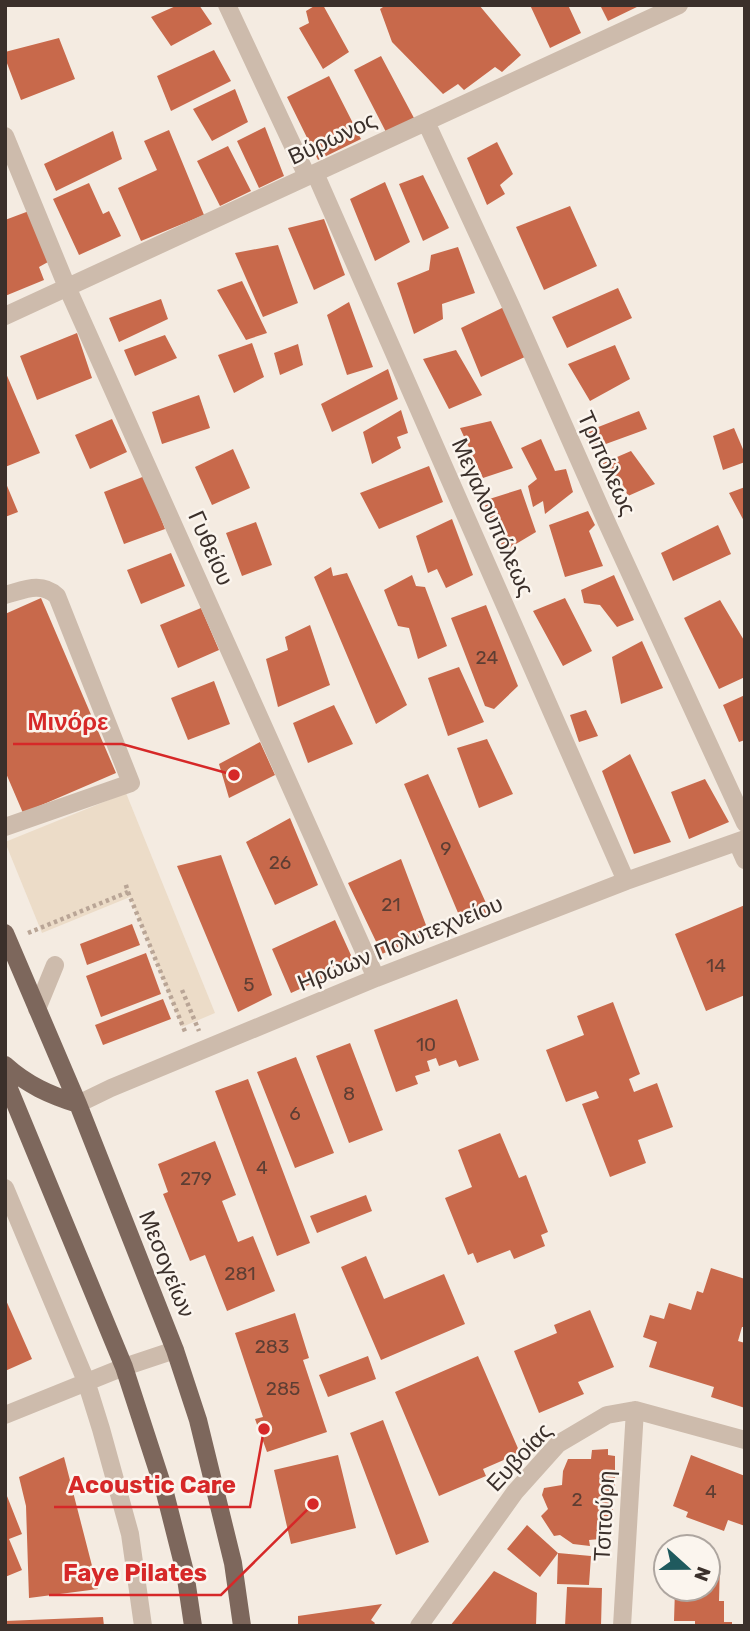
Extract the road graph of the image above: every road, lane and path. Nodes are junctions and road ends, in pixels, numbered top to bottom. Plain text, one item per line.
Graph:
1 (227, 5) edge
2 (679, 5) edge
3 (426, 122) junction
4 (5, 136) edge
5 (311, 174) junction
6 (67, 287) junction
7 (5, 316) edge
8 (5, 595) edge
9 (745, 824) edge
10 (5, 827) edge
11 (741, 841) edge
12 (745, 860) edge
13 (626, 881) junction
14 (125, 882) dead end
15 (128, 892) junction
16 (7, 937) edge
17 (55, 965) dead end
18 (376, 978) junction
19 (182, 990) dead end
20 (37, 1009) junction
21 (200, 1051) junction
22 (5, 1065) edge
23 (5, 1079) edge
24 (78, 1104) junction
25 (5, 1188) edge
26 (175, 1350) junction
27 (124, 1367) junction
28 (86, 1381) junction
29 (635, 1410) junction
30 (5, 1415) edge
31 (745, 1440) edge
32 (143, 1626) edge
33 (193, 1626) edge
34 (242, 1626) edge
35 (419, 1626) edge
36 (622, 1626) edge

1 - 5 street, Μεγαλουπόλεως
2 - 3 street, Βύρωνος
3 - 5 street, Βύρωνος
3 - 9 street, Τριπόλεως
4 - 6 street, Γυθείου
5 - 6 street, Βύρωνος
5 - 13 street, Μεγαλουπόλεως
6 - 7 street, Βύρωνος
6 - 18 street, Γυθείου
8 - 10 street
11 - 12 street
11 - 13 street, Ηρώων Πολυτεχνείου
13 - 18 street, Ηρώων Πολυτεχνείου
14 - 15 path
15 - 16 path
15 - 21 path
16 - 20 main road, Μεσογείων
17 - 20 street
18 - 21 street, Ηρώων Πολυτεχνείου
19 - 21 path
20 - 24 main road, Μεσογείων
21 - 24 street, Ηρώων Πολυτεχνείου
22 - 24 main road
23 - 27 main road
24 - 26 main road, Μεσογείων
25 - 28 street
26 - 27 street
26 - 34 main road, Μεσογείων
27 - 28 street
27 - 33 main road
28 - 30 street
28 - 32 street
29 - 31 street, Ευβοίας
29 - 35 street, Ευβοίας
29 - 36 street, Τσιτούρη

